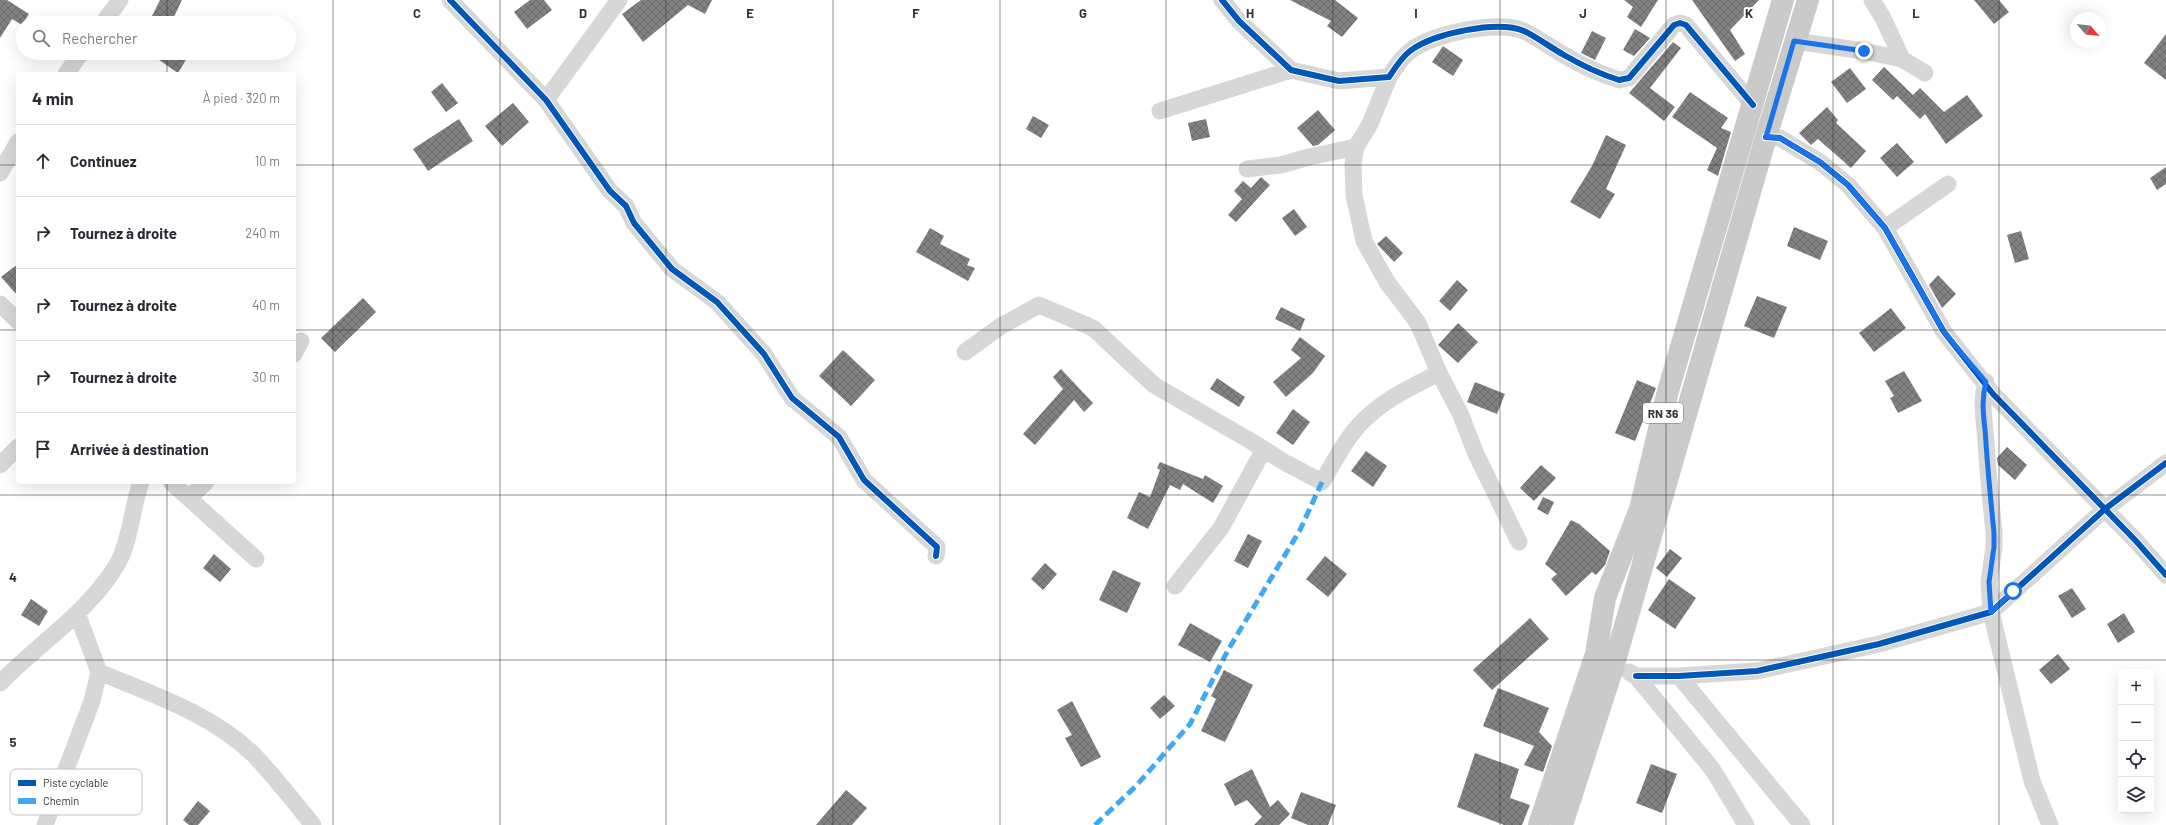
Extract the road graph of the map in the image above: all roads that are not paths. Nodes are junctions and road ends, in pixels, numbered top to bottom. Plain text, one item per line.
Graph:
1 (120, 0) edge
2 (450, 0) edge
3 (619, 0) edge
4 (1222, 0) edge
5 (1783, 0) edge
6 (1808, 0) edge
7 (1872, 0) edge
8 (108, 16) edge
9 (1794, 41) junction
10 (1902, 59) junction
11 (76, 60) edge
12 (1291, 70) junction
13 (67, 72) edge
14 (1925, 73) dead end
15 (1389, 77) junction
16 (546, 100) junction
17 (1753, 105) junction
18 (1160, 111) dead end
19 (1766, 137) junction
20 (16, 145) edge
21 (1356, 147) junction
22 (1247, 169) dead end
23 (0, 173) edge
24 (1948, 184) dead end
25 (1885, 228) junction
26 (0, 304) edge
27 (16, 319) edge
28 (965, 352) dead end
29 (1439, 373) junction
30 (1986, 382) junction
31 (16, 448) edge
32 (1264, 449) junction
33 (2166, 463) edge
34 (0, 465) edge
35 (140, 484) edge
36 (173, 484) edge
37 (204, 484) edge
38 (189, 498) junction
39 (2105, 508) junction
40 (1519, 542) dead end
41 (936, 556) dead end
42 (256, 559) dead end
43 (2166, 575) edge
44 (1175, 586) dead end
45 (1991, 612) junction
46 (77, 613) junction
47 (1614, 664) junction
48 (99, 672) junction
49 (1636, 676) junction
50 (1679, 676) junction
51 (0, 683) edge
52 (66, 769) edge
53 (49, 815) edge
54 (45, 825) edge
55 (313, 825) edge
56 (1539, 825) edge
57 (1562, 825) edge
58 (1746, 825) edge
59 (1802, 825) edge
60 (2050, 825) edge

1 - 8 street
2 - 16 street
3 - 16 street
4 - 12 street
5 - 17 main road, RN 36
6 - 9 main road, RN 36
7 - 10 street
9 - 10 street
9 - 19 main road, RN 36
10 - 14 street
11 - 13 street
12 - 15 street
12 - 18 street
15 - 17 street
15 - 21 street
16 - 41 street
17 - 56 main road, RN 36
19 - 25 street
19 - 47 main road, RN 36
20 - 23 street
21 - 22 street
21 - 29 street
24 - 25 street
25 - 30 street
26 - 27 street
28 - 32 street
29 - 32 street
29 - 40 street
30 - 39 street
30 - 45 street
31 - 34 street
32 - 44 street
33 - 39 street
35 - 46 street
36 - 38 street
37 - 38 street
38 - 42 street
39 - 43 street
39 - 45 street
45 - 50 street
45 - 60 street
46 - 48 street
46 - 51 street
47 - 49 street
47 - 57 main road, RN 36
48 - 52 street
48 - 55 street
49 - 50 street
49 - 58 street
50 - 59 street
53 - 54 street

